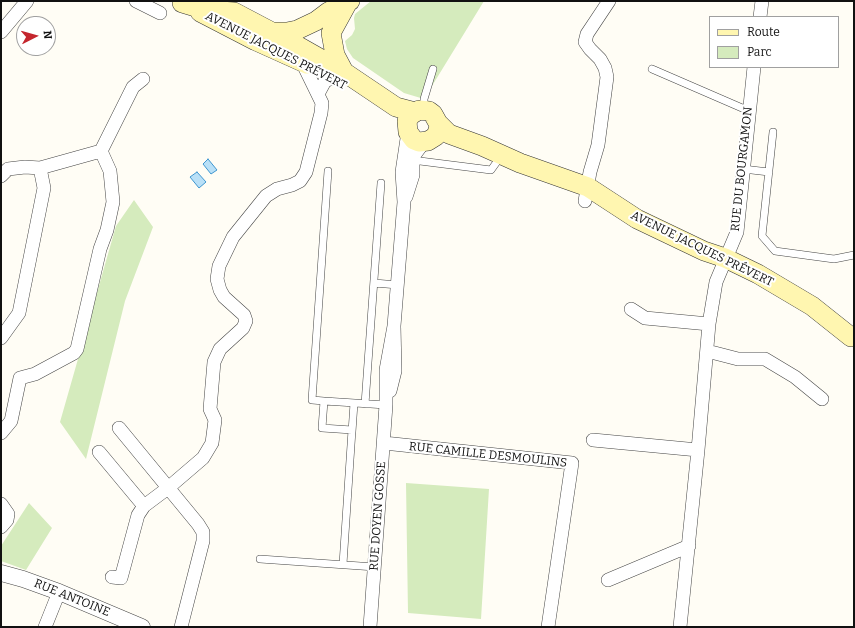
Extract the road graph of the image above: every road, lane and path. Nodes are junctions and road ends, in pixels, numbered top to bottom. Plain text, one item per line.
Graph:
1 (27, 1) edge
2 (136, 1) edge
3 (609, 1) edge
4 (762, 1) edge
5 (181, 2) edge
6 (349, 2) edge
7 (234, 6) edge
8 (160, 13) dead end
9 (760, 16) edge
10 (209, 17) junction
11 (316, 21) junction
12 (2, 28) edge
13 (270, 31) junction
14 (239, 33) junction
15 (331, 33) junction
16 (306, 55) junction
17 (754, 68) edge
18 (652, 69) dead end
19 (433, 70) dead end
20 (338, 75) junction
21 (143, 79) dead end
22 (318, 94) junction
23 (749, 111) junction
24 (426, 125) junction
25 (465, 132) dead end
26 (773, 132) dead end
27 (101, 151) junction
28 (501, 157) junction
29 (408, 159) junction
30 (40, 168) junction
31 (743, 169) junction
32 (328, 171) dead end
33 (769, 172) junction
34 (545, 173) junction
35 (1, 176) edge
36 (380, 183) dead end
37 (586, 194) junction
38 (854, 255) edge
39 (723, 264) junction
40 (374, 283) junction
41 (398, 285) junction
42 (631, 309) dead end
43 (709, 324) junction
44 (1, 338) edge
45 (853, 338) edge
46 (707, 351) junction
47 (822, 399) dead end
48 (324, 401) junction
49 (354, 403) junction
50 (365, 404) junction
51 (386, 405) junction
52 (118, 428) dead end
53 (352, 432) junction
54 (1, 433) edge
55 (592, 440) dead end
56 (384, 443) junction
57 (698, 450) junction
58 (99, 452) dead end
59 (168, 488) junction
60 (1, 504) edge
61 (144, 506) junction
62 (1, 527) edge
63 (689, 546) junction
64 (260, 558) dead end
65 (343, 564) junction
66 (375, 567) junction
67 (1, 573) edge
68 (112, 577) dead end
69 (608, 580) dead end
70 (59, 592) junction
71 (45, 627) edge
72 (142, 627) edge
73 (181, 627) edge
74 (370, 627) edge
75 (548, 627) edge
76 (680, 627) edge

1 - 12 street
2 - 8 street
3 - 37 street
4 - 9 street
5 - 7 main road, AVENUE JACQUES PRÉVERT
5 - 10 main road, AVENUE JACQUES PRÉVERT
6 - 11 main road
6 - 15 main road
7 - 10 street
7 - 13 main road, AVENUE JACQUES PRÉVERT
7 - 14 street
10 - 14 main road, AVENUE JACQUES PRÉVERT
11 - 13 main road
11 - 16 main road
13 - 16 main road, AVENUE JACQUES PRÉVERT
14 - 16 main road, AVENUE JACQUES PRÉVERT
15 - 16 main road
15 - 20 main road
16 - 20 main road, AVENUE JACQUES PRÉVERT
16 - 22 street
17 - 23 street, RUE DU BOURGAMON
18 - 23 lane
19 - 24 lane
20 - 22 street
20 - 24 main road, AVENUE JACQUES PRÉVERT
21 - 27 street
22 - 59 street
23 - 31 street, RUE DU BOURGAMON
24 - 28 main road, AVENUE JACQUES PRÉVERT
24 - 29 street, RUE DOYEN GOSSE
24 - 29 street, RUE DOYEN GOSSE
25 - 34 lane
26 - 33 lane
27 - 30 street
27 - 54 street
28 - 29 lane
28 - 34 main road, AVENUE JACQUES PRÉVERT
28 - 37 main road, AVENUE JACQUES PRÉVERT
29 - 41 street, RUE DOYEN GOSSE
30 - 35 street
30 - 44 street
31 - 33 lane
31 - 39 street, RUE DU BOURGAMON
32 - 48 lane
33 - 38 lane
34 - 37 main road, AVENUE JACQUES PRÉVERT
36 - 40 lane
37 - 39 main road, AVENUE JACQUES PRÉVERT
39 - 43 street, RUE DU BOURGAMON
39 - 45 main road, AVENUE JACQUES PRÉVERT
40 - 41 lane
40 - 50 lane
41 - 51 street, RUE DOYEN GOSSE
42 - 43 street
43 - 46 street, RUE DU BOURGAMON
46 - 47 street
46 - 57 street, RUE DU BOURGAMON
48 - 49 lane
48 - 53 lane
49 - 50 lane
49 - 53 lane
50 - 51 lane
51 - 56 street, RUE DOYEN GOSSE
52 - 59 street
53 - 65 lane
55 - 57 street
56 - 66 street, RUE DOYEN GOSSE
56 - 75 street, RUE CAMILLE DESMOULINS
57 - 63 street, RUE DU BOURGAMON
58 - 61 street
59 - 61 street
59 - 73 street
60 - 62 street
61 - 68 street
63 - 69 street
63 - 76 street, RUE DU BOURGAMON
64 - 65 lane
65 - 66 lane
66 - 74 street, RUE DOYEN GOSSE
67 - 70 street, RUE ANTOINE
70 - 71 street
70 - 72 street, RUE ANTOINE

